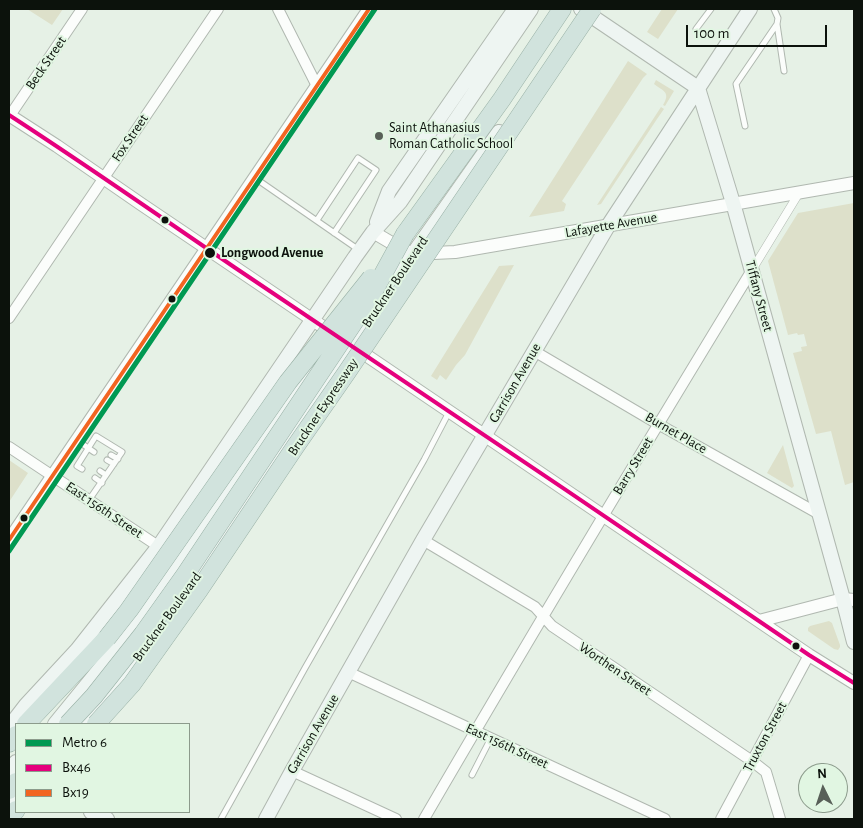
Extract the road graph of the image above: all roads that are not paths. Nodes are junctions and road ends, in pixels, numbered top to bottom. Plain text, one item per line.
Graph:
1 (82, 9) edge
2 (218, 9) edge
3 (278, 9) edge
4 (369, 9) edge
5 (515, 9) edge
6 (530, 9) edge
7 (554, 9) edge
8 (562, 9) edge
9 (586, 9) edge
10 (711, 9) edge
11 (750, 9) edge
12 (774, 9) edge
13 (777, 24) junction
14 (696, 29) dead end
15 (784, 71) dead end
16 (317, 86) junction
17 (698, 88) junction
18 (9, 116) edge
19 (745, 126) dead end
20 (103, 178) junction
21 (255, 178) junction
22 (854, 183) edge
23 (799, 193) junction
24 (733, 203) junction
25 (317, 220) junction
26 (608, 226) junction
27 (373, 232) junction
28 (334, 233) junction
29 (400, 240) junction
30 (207, 248) junction
31 (360, 251) junction
32 (413, 254) junction
33 (752, 270) junction
34 (9, 318) edge
35 (312, 319) junction
36 (336, 335) junction
37 (352, 346) junction
38 (534, 351) junction
39 (450, 412) junction
40 (658, 424) junction
41 (485, 436) junction
42 (77, 440) junction
43 (92, 442) junction
44 (98, 446) dead end
45 (9, 447) edge
46 (88, 448) junction
47 (94, 452) dead end
48 (111, 455) dead end
49 (107, 460) dead end
50 (116, 462) junction
51 (82, 469) dead end
52 (100, 471) dead end
53 (106, 475) junction
54 (53, 476) junction
55 (95, 478) dead end
56 (102, 483) junction
57 (89, 500) junction
58 (819, 514) junction
59 (603, 516) junction
60 (9, 540) edge
61 (423, 540) junction
62 (158, 546) junction
63 (180, 560) junction
64 (200, 573) junction
65 (851, 596) edge
66 (543, 615) junction
67 (759, 621) junction
68 (854, 642) edge
69 (809, 655) junction
70 (348, 672) junction
71 (854, 683) edge
72 (27, 723) edge
73 (56, 723) edge
74 (69, 723) edge
75 (82, 723) edge
76 (97, 723) edge
77 (9, 727) edge
78 (475, 731) junction
79 (490, 738) junction
80 (752, 761) junction
81 (292, 771) junction
82 (472, 775) dead end
83 (92, 813) edge
84 (107, 819) edge
85 (221, 819) edge
86 (266, 819) edge
87 (396, 819) edge
88 (424, 819) edge
89 (665, 819) edge
90 (721, 819) edge
91 (780, 819) edge

1 - 18 street, Beck Street
2 - 20 street, Fox Street
3 - 16 street
4 - 16 street
5 - 27 main road
6 - 27 main road
7 - 29 main road, Bruckner Boulevard
8 - 29 highway, Bruckner Expressway
9 - 17 main road
9 - 32 main road, Bruckner Boulevard
9 - 76 highway, Bruckner Expressway, bridge
10 - 14 lane
11 - 17 main road, Garrison Avenue
12 - 13 lane
13 - 15 lane
13 - 19 lane
16 - 21 street
17 - 24 main road, Tiffany Street
17 - 26 main road, Garrison Avenue
18 - 20 street
20 - 30 street
20 - 34 street, Fox Street
21 - 25 lane
21 - 30 street
22 - 23 street, Lafayette Avenue
23 - 24 street, Lafayette Avenue
23 - 33 street, Barry Street
24 - 26 street, Lafayette Avenue
24 - 33 main road, Tiffany Street
25 - 28 lane
25 - 28 lane
26 - 32 street, Lafayette Avenue
26 - 38 main road, Garrison Avenue
27 - 29 street, Lafayette Avenue
27 - 31 main road
28 - 31 lane
29 - 32 street, Lafayette Avenue
29 - 36 main road, Bruckner Boulevard
29 - 72 highway, bridge
29 - 74 highway, Bruckner Expressway, bridge
30 - 35 street
30 - 42 street
31 - 35 main road
32 - 37 main road, Bruckner Boulevard
33 - 40 street, Barry Street
33 - 58 main road, Tiffany Street
35 - 36 street
35 - 62 main road
36 - 37 street
36 - 63 main road, Bruckner Boulevard
37 - 39 street
37 - 64 main road, Bruckner Boulevard
38 - 40 street, Burnet Place
38 - 41 main road, Garrison Avenue
39 - 41 street
39 - 85 lane
40 - 58 street, Burnet Place
40 - 59 street, Barry Street
41 - 59 street
41 - 61 main road, Garrison Avenue
42 - 46 lane
42 - 54 street
43 - 44 lane
43 - 46 lane
43 - 50 lane
45 - 54 street, East 156th Street
46 - 47 lane
46 - 51 lane
48 - 50 lane
49 - 50 lane
50 - 53 lane
52 - 53 lane
53 - 56 lane
54 - 57 street, East 156th Street
54 - 60 street
55 - 56 lane
56 - 57 lane
57 - 62 street, East 156th Street
58 - 65 main road, Tiffany Street
59 - 66 street, Barry Street
59 - 67 street
61 - 66 street, Worthen Street
61 - 70 main road, Garrison Avenue
62 - 63 street, East 156th Street
62 - 77 main road
63 - 64 street, East 156th Street
63 - 73 main road, Bruckner Boulevard
64 - 75 main road, Bruckner Boulevard
65 - 67 street
65 - 68 main road, Tiffany Street
66 - 78 street, Barry Street
66 - 80 street, Worthen Street
67 - 69 street
69 - 71 street
69 - 80 street, Truxton Street
70 - 78 street, East 156th Street
70 - 81 main road, Garrison Avenue
78 - 79 street, East 156th Street
78 - 88 street, Barry Street
79 - 82 lane
79 - 89 street, East 156th Street
80 - 90 street, Truxton Street
80 - 91 street, Worthen Street
81 - 86 main road, Garrison Avenue
81 - 87 street
83 - 84 main road

